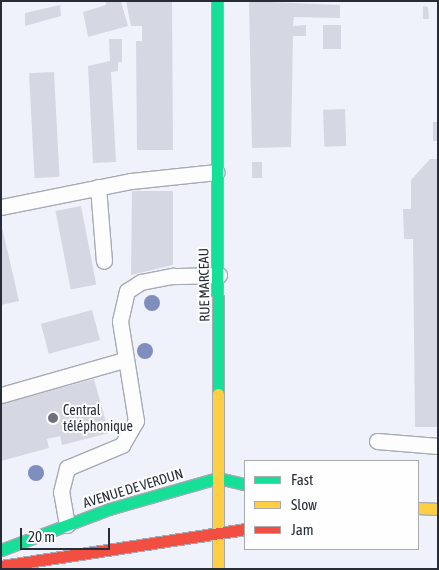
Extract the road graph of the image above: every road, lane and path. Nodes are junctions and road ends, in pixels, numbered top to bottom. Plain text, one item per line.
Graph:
1 (216, 1) edge
2 (217, 172) junction
3 (98, 187) junction
4 (1, 207) edge
5 (104, 260) dead end
6 (219, 275) junction
7 (124, 360) junction
8 (1, 394) edge
9 (377, 441) dead end
10 (438, 446) edge
11 (218, 478) junction
12 (244, 484) edge
13 (419, 508) edge
14 (438, 508) edge
15 (67, 525) junction
16 (244, 530) edge
17 (219, 533) junction
18 (1, 550) edge
19 (1, 566) edge
20 (218, 569) edge

1 - 2 main road, RUE MARCEAU
2 - 3 lane
2 - 6 main road, RUE MARCEAU
3 - 4 lane
3 - 5 lane
6 - 7 lane
6 - 11 main road, RUE MARCEAU
7 - 8 lane
7 - 15 lane
9 - 10 lane
11 - 12 main road
11 - 15 main road, AVENUE DE VERDUN
11 - 17 main road, RUE MARCEAU
13 - 14 main road
15 - 18 main road, AVENUE DE VERDUN
16 - 17 main road
17 - 19 main road
17 - 20 main road, RUE MARCEAU

